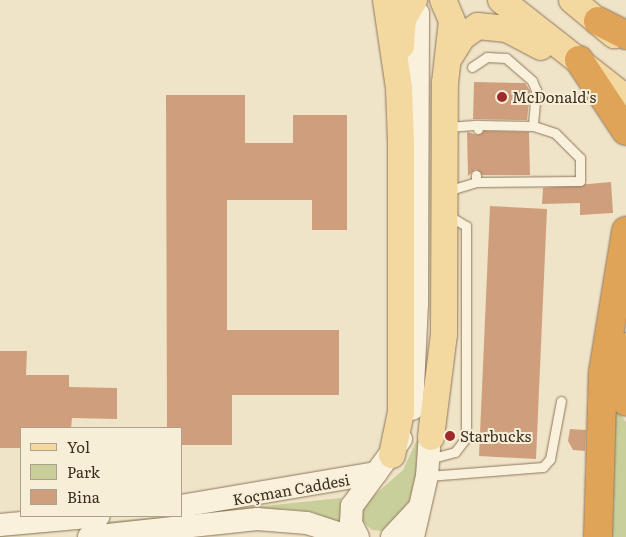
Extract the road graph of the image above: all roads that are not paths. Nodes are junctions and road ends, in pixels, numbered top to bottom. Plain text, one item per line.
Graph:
1 (386, 0) edge
2 (572, 0) edge
3 (499, 1) edge
4 (427, 6) edge
5 (598, 21) junction
6 (626, 34) edge
7 (626, 45) edge
8 (579, 60) junction
9 (446, 63) junction
10 (472, 68) dead end
11 (399, 88) junction
12 (626, 98) edge
13 (533, 126) junction
14 (444, 127) junction
15 (626, 131) edge
16 (445, 203) junction
17 (626, 231) edge
18 (626, 334) edge
19 (561, 401) dead end
20 (626, 402) edge
21 (429, 457) junction
22 (384, 464) junction
23 (182, 506) edge
24 (418, 509) junction
25 (87, 517) edge
26 (0, 525) edge
27 (89, 537) edge
28 (350, 537) edge
29 (358, 537) edge
30 (392, 537) edge
31 (413, 537) edge
32 (598, 537) edge

1 - 11 main road
2 - 5 main road
3 - 8 main road
4 - 9 main road
4 - 11 main road
4 - 21 main road
4 - 22 main road
5 - 6 highway
5 - 7 main road
8 - 9 main road
8 - 12 main road
8 - 15 highway
9 - 14 main road
10 - 13 lane
11 - 22 main road
13 - 14 lane
13 - 16 lane
14 - 16 main road
16 - 21 main road
16 - 21 lane
17 - 32 highway
18 - 20 highway
19 - 21 lane
21 - 24 main road
22 - 23 main road, Koçman Caddesi
22 - 29 main road
24 - 30 main road
24 - 31 main road
25 - 26 main road
27 - 28 main road, Koçman Caddesi

